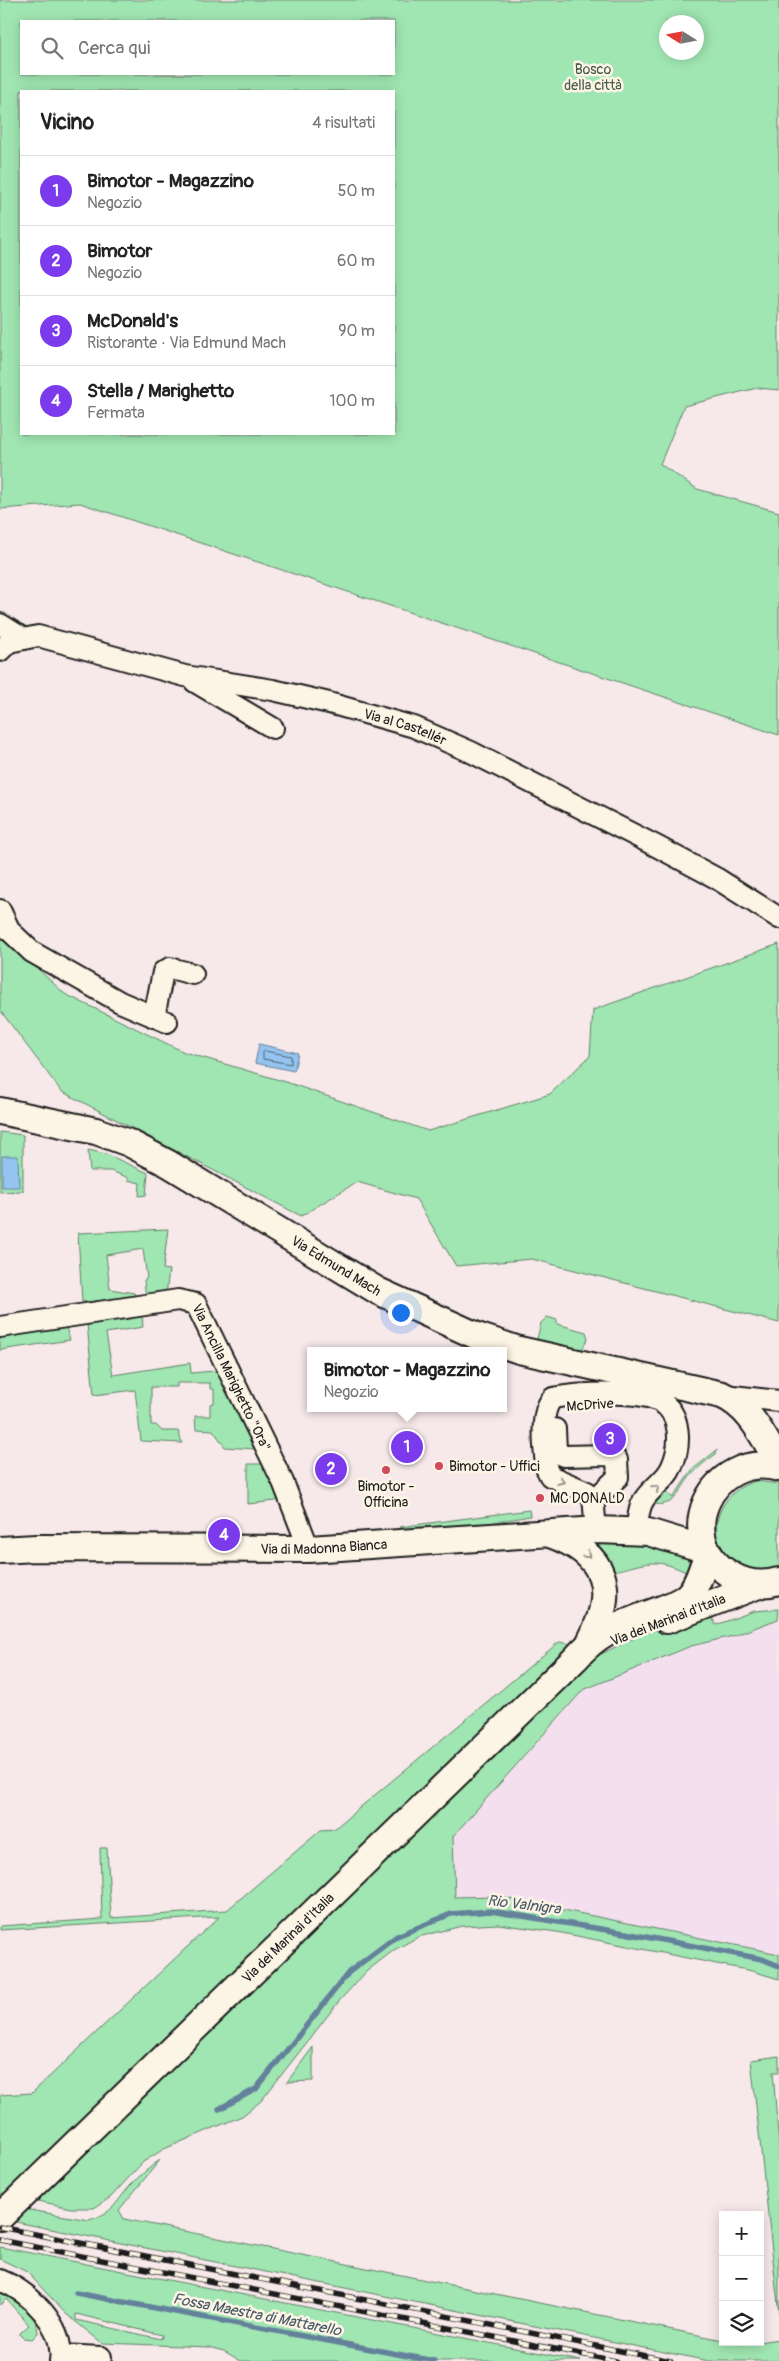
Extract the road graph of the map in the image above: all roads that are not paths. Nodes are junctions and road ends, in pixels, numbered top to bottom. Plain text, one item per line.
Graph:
1 (0, 624) edge
2 (24, 639) junction
3 (0, 651) edge
4 (185, 676) junction
5 (272, 728) dead end
6 (0, 910) edge
7 (779, 918) edge
8 (193, 974) dead end
9 (0, 1111) edge
10 (0, 1326) edge
11 (732, 1401) junction
12 (779, 1401) edge
13 (678, 1435) junction
14 (779, 1463) edge
15 (779, 1468) edge
16 (736, 1470) junction
17 (594, 1500) junction
18 (705, 1502) junction
19 (596, 1530) junction
20 (642, 1531) junction
21 (544, 1532) junction
22 (309, 1549) junction
23 (0, 1550) edge
24 (708, 1552) junction
25 (770, 1582) edge
26 (583, 1650) junction
27 (0, 2217) edge
28 (0, 2280) edge
29 (101, 2357) dead end
30 (61, 2358) edge

1 - 2 street
2 - 3 street, Via al Castellér
2 - 4 street, Via al Castellér
4 - 5 street
4 - 7 street, Via al Castellér
6 - 8 street
9 - 11 main road, Via Edmund Mach
10 - 22 street, Via Ancilla Marighetto "Ora"
11 - 12 street
11 - 14 main road
11 - 16 main road
13 -> 17 street
13 - 17 street, McDrive
20 -> 13 street
15 - 16 main road
16 - 18 main road, Via di Madonna Bianca
17 - 19 street
18 - 20 main road, Via di Madonna Bianca
18 - 24 main road
19 - 20 main road, Via di Madonna Bianca
19 - 21 main road, Via di Madonna Bianca
20 - 24 main road, Via di Madonna Bianca
21 - 22 main road, Via di Madonna Bianca
21 -> 26 main road
22 - 23 main road, Via di Madonna Bianca
24 - 25 main road
24 - 26 main road, Via dei Marinai d'Italia
25 - 26 main road, Via dei Marinai d'Italia
26 - 27 main road, Via dei Marinai d'Italia
28 - 30 street
29 - 30 street

